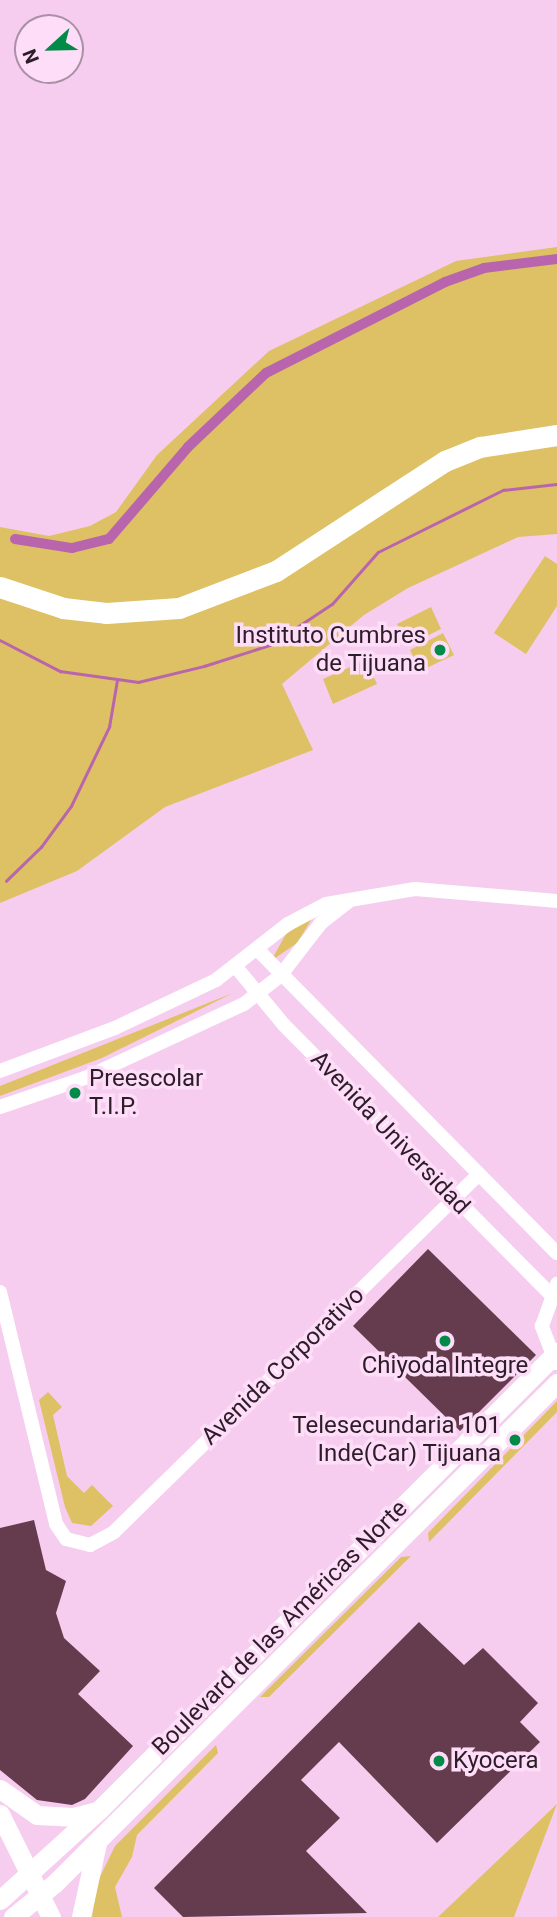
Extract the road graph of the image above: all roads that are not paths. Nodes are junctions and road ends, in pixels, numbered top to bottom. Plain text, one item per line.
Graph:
1 (557, 435) edge
2 (0, 587) edge
3 (355, 897) junction
4 (557, 901) edge
5 (257, 949) junction
6 (236, 967) junction
7 (280, 976) junction
8 (258, 995) junction
9 (0, 1071) edge
10 (0, 1107) edge
11 (479, 1174) junction
12 (454, 1199) junction
13 (557, 1253) edge
14 (554, 1289) edge
15 (0, 1292) edge
16 (555, 1358) edge
17 (557, 1383) edge
18 (428, 1482) junction
19 (444, 1498) junction
20 (0, 1789) edge
21 (99, 1810) junction
22 (0, 1814) edge
23 (98, 1840) junction
24 (31, 1874) junction
25 (3, 1891) edge
26 (41, 1896) junction
27 (17, 1916) edge
28 (51, 1917) edge
29 (82, 1917) edge

1 - 2 highway
3 - 4 street
3 - 5 street
3 - 7 street
5 - 6 street
5 - 7 street, Avenida Universidad
6 - 8 street, Avenida Universidad
6 - 9 street
7 - 8 street
7 - 11 street, Avenida Universidad
8 - 10 street
8 - 12 street, Avenida Universidad
11 - 12 street, Avenida Corporativo
11 - 13 street, Avenida Universidad
12 - 14 street, Avenida Universidad
12 - 15 street, Avenida Corporativo
14 - 16 street
16 - 18 main road, Boulevard de las Américas Norte
17 - 19 main road, Boulevard de las Américas Norte
18 - 19 main road
18 - 21 main road, Boulevard de las Américas Norte
19 - 23 main road, Boulevard de las Américas Norte
20 - 21 main road
21 - 24 main road, Boulevard de las Américas Norte
22 - 24 main road
23 - 26 main road, Boulevard de las Américas Norte
23 - 29 main road
24 - 25 main road, Boulevard de las Américas Norte
24 - 26 main road
25 - 27 main road
26 - 27 main road, Boulevard de las Américas Norte
26 - 28 main road

